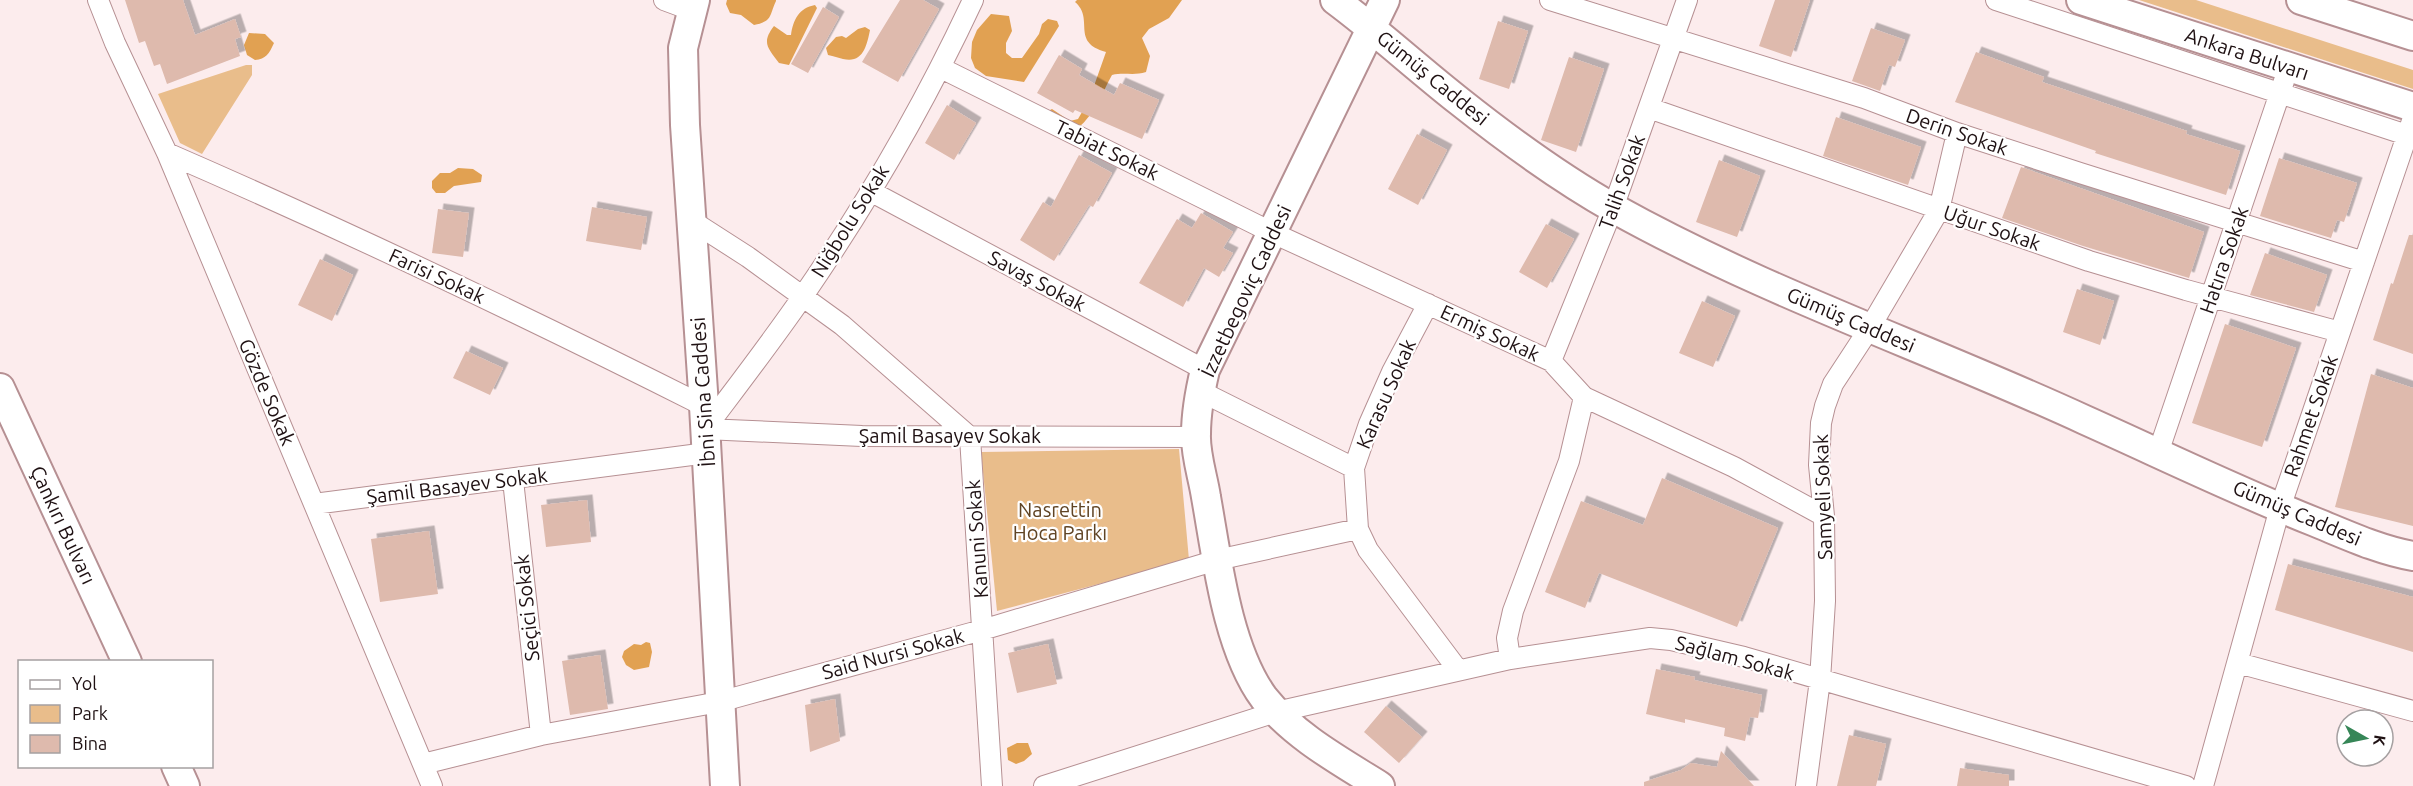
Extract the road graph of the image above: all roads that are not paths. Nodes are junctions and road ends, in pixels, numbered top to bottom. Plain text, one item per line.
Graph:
1 (98, 0) edge
2 (663, 0) edge
3 (973, 0) edge
4 (1335, 0) edge
5 (1385, 0) edge
6 (1550, 0) edge
7 (1687, 0) edge
8 (1996, 0) edge
9 (2081, 0) edge
10 (2301, 0) edge
11 (693, 5) edge
12 (1372, 28) junction
13 (2413, 36) edge
14 (1673, 40) junction
15 (941, 68) junction
16 (2284, 80) junction
17 (2413, 107) edge
18 (1649, 108) junction
19 (2411, 130) edge
20 (1958, 133) junction
21 (167, 153) junction
22 (870, 191) junction
23 (1614, 208) junction
24 (1939, 210) junction
25 (692, 221) junction
26 (2237, 222) junction
27 (1272, 233) junction
28 (2364, 262) junction
29 (803, 296) junction
30 (2211, 297) junction
31 (1428, 304) junction
32 (1869, 329) junction
33 (2340, 332) junction
34 (1551, 361) junction
35 (1203, 381) junction
36 (0, 388) edge
37 (1584, 397) junction
38 (705, 429) junction
39 (1195, 436) junction
40 (970, 437) junction
41 (2158, 453) junction
42 (1354, 468) junction
43 (513, 480) junction
44 (315, 504) junction
45 (2280, 508) junction
46 (1824, 516) junction
47 (1358, 529) junction
48 (2413, 556) edge
49 (1217, 560) junction
50 (982, 630) junction
51 (1510, 658) junction
52 (126, 660) edge
53 (2238, 663) junction
54 (1458, 670) junction
55 (1820, 681) junction
56 (719, 702) junction
57 (2413, 711) edge
58 (1276, 712) junction
59 (541, 735) junction
60 (423, 764) junction
61 (177, 768) edge
62 (184, 786) edge
63 (432, 786) edge
64 (724, 786) edge
65 (992, 786) edge
66 (1044, 786) edge
67 (1380, 786) edge
68 (1806, 786) edge
69 (2186, 786) edge
70 (2203, 786) edge

1 - 21 street, Gözde Sokak
2 - 11 street
3 - 15 street, Niğbolu Sokak
4 - 12 street, Gümüş Caddesi
5 - 12 street, İzzetbegoviç Caddesi
6 - 14 street, Derin Sokak
7 - 14 street, Talih Sokak
8 - 16 street
9 - 16 street, Ankara Bulvarı
10 - 13 street
11 - 25 street, İbni Sina Caddesi
12 - 23 street, Gümüş Caddesi
12 - 27 street, İzzetbegoviç Caddesi
14 - 18 street, Talih Sokak
14 - 20 street, Derin Sokak
15 - 22 street, Niğbolu Sokak
15 - 27 street, Tabiat Sokak
16 - 17 street, Ankara Bulvarı
16 - 19 street
16 - 26 street, Hatıra Sokak
18 - 23 street, Talih Sokak
18 - 24 street, Uğur Sokak
19 - 28 street, Rahmet Sokak
20 - 24 street, Samyeli Sokak
20 - 26 street, Derin Sokak
21 - 38 street, Farisi Sokak
21 - 44 street, Gözde Sokak
22 - 29 street, Niğbolu Sokak
22 - 35 street, Savaş Sokak
23 - 32 street, Gümüş Caddesi
23 - 34 street, Talih Sokak
24 - 30 street, Uğur Sokak
24 - 32 street, Samyeli Sokak
25 - 29 street
25 - 38 street, İbni Sina Caddesi
26 - 28 street, Derin Sokak
26 - 30 street, Hatıra Sokak
27 - 31 street, Ermiş Sokak
27 - 35 street, İzzetbegoviç Caddesi
28 - 33 street, Rahmet Sokak
29 - 38 street, Niğbolu Sokak
29 - 40 street
30 - 33 street, Uğur Sokak
30 - 41 street, Hatıra Sokak
31 - 34 street, Ermiş Sokak
31 - 42 street, Karasu Sokak
32 - 41 street, Gümüş Caddesi
32 - 46 street, Samyeli Sokak
33 - 45 street, Rahmet Sokak
34 - 37 street, Ermiş Sokak
35 - 39 street, İzzetbegoviç Caddesi
35 - 42 street, Savaş Sokak
36 - 52 street, Çankırı Bulvarı
37 - 46 street, Ermiş Sokak
37 - 51 street
38 - 40 street, Şamil Basayev Sokak
38 - 43 street, Şamil Basayev Sokak
38 - 56 street, İbni Sina Caddesi
39 - 40 street, Şamil Basayev Sokak
39 - 49 street, İzzetbegoviç Caddesi
40 - 50 street, Kanuni Sokak
41 - 45 street, Gümüş Caddesi
42 - 47 street, Karasu Sokak
43 - 44 street, Şamil Basayev Sokak
43 - 59 street, Seçici Sokak
44 - 60 street, Gözde Sokak
45 - 48 street, Gümüş Caddesi
45 - 53 street, Rahmet Sokak
46 - 55 street, Samyeli Sokak
47 - 49 street, Said Nursi Sokak
47 - 54 street, Karasu Sokak
49 - 50 street, Said Nursi Sokak
49 - 58 street, İzzetbegoviç Caddesi
50 - 56 street, Said Nursi Sokak
50 - 65 street, Kanuni Sokak
51 - 54 street, Sağlam Sokak
51 - 55 street, Sağlam Sokak
53 - 57 street
53 - 70 street, Rahmet Sokak
54 - 58 street, Sağlam Sokak
55 - 68 street, Samyeli Sokak
55 - 69 street, Sağlam Sokak
56 - 59 street, Said Nursi Sokak
56 - 64 street, İbni Sina Caddesi
58 - 66 street, Sağlam Sokak
58 - 67 street, İzzetbegoviç Caddesi
59 - 60 street, Said Nursi Sokak
60 - 63 street, Gözde Sokak
61 - 62 street

